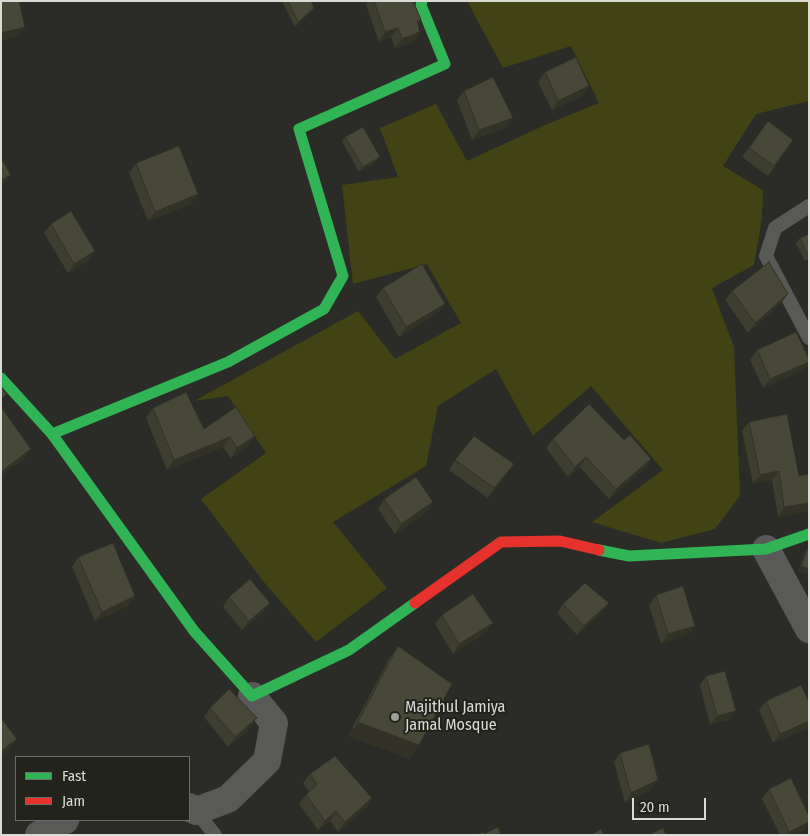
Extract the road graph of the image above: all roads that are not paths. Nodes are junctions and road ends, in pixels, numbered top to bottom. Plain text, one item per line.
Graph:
1 (422, 1) edge
2 (809, 206) edge
3 (809, 338) edge
4 (1, 378) edge
5 (52, 434) junction
6 (809, 534) edge
7 (766, 549) junction
8 (809, 629) edge
9 (252, 696) junction
10 (192, 809) edge
11 (63, 821) edge
12 (39, 835) edge
13 (215, 835) edge

1 - 5 street
2 - 3 lane
4 - 5 street
5 - 9 street
6 - 7 street
7 - 8 street
7 - 9 street
9 - 10 street
10 - 13 lane
11 - 12 street

